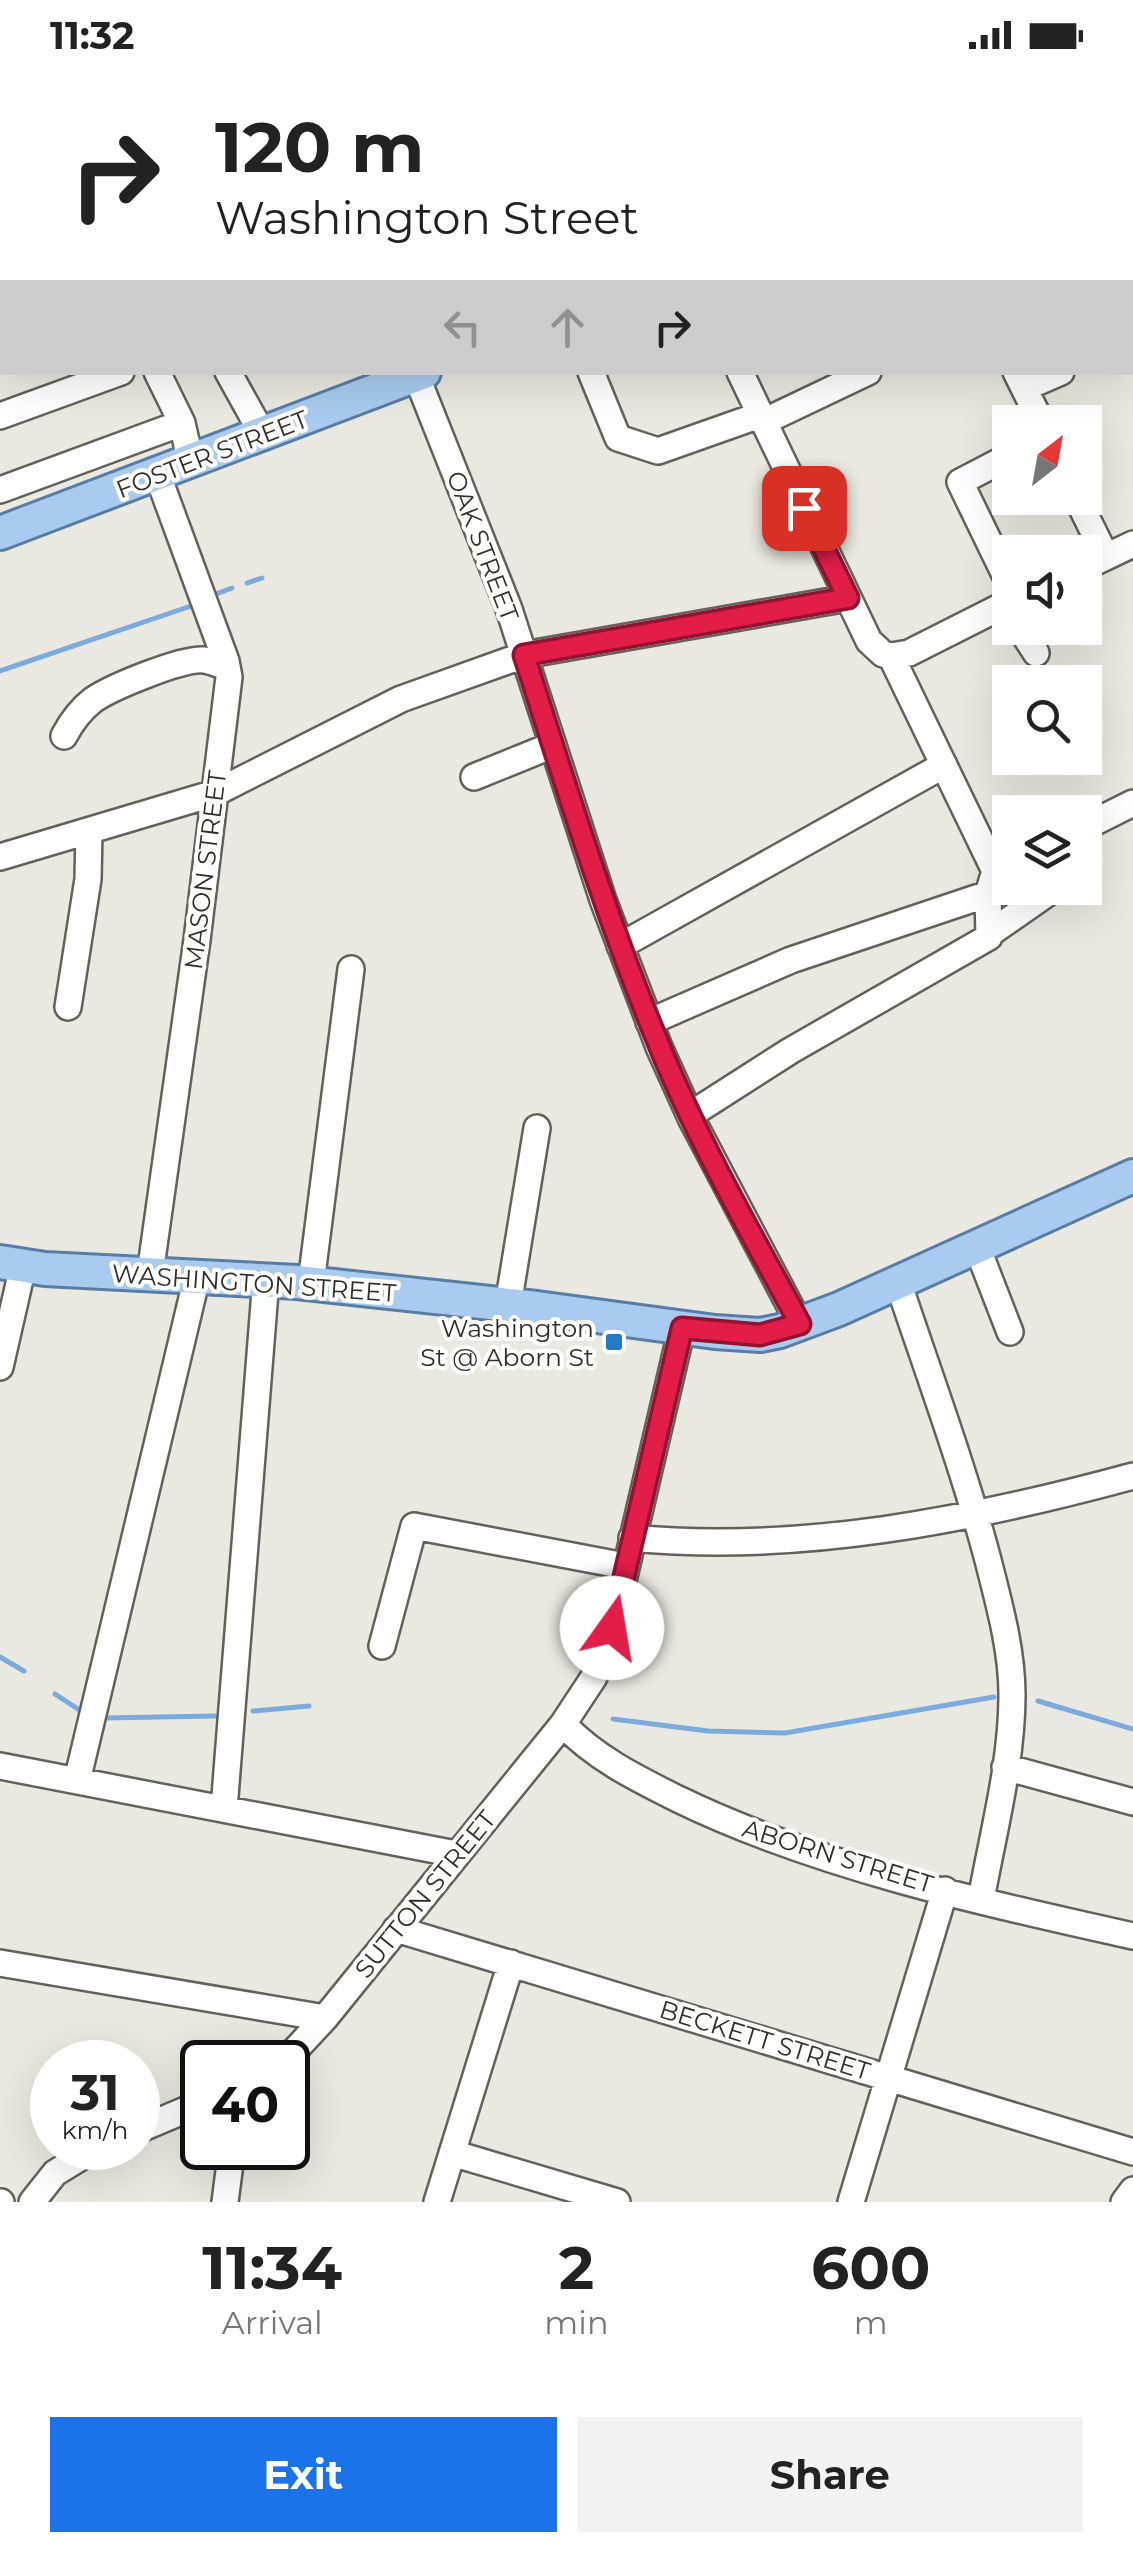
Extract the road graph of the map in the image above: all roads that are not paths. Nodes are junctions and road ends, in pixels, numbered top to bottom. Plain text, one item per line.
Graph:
1 (113, 375) edge
2 (158, 375) edge
3 (230, 375) edge
4 (414, 375) edge
5 (420, 375) edge
6 (591, 375) edge
7 (741, 375) edge
8 (861, 375) edge
9 (1046, 375) edge
10 (1020, 380) edge
11 (363, 383) edge
12 (1032, 405) edge
13 (0, 416) edge
14 (761, 418) junction
15 (182, 422) junction
16 (262, 435) junction
17 (190, 463) junction
18 (992, 465) edge
19 (158, 476) junction
20 (0, 490) edge
21 (5, 522) edge
22 (1133, 544) edge
23 (1102, 559) edge
24 (992, 560) edge
25 (848, 598) junction
26 (992, 610) edge
27 (1031, 645) edge
28 (1036, 653) dead end
29 (524, 655) junction
30 (891, 656) junction
31 (227, 667) junction
32 (64, 736) dead end
33 (553, 745) junction
34 (944, 765) junction
35 (474, 776) dead end
36 (214, 793) junction
37 (1133, 803) edge
38 (1102, 818) edge
39 (89, 832) junction
40 (0, 858) edge
41 (992, 864) edge
42 (992, 878) edge
43 (994, 905) edge
44 (1031, 905) edge
45 (989, 934) junction
46 (620, 946) junction
47 (350, 969) dead end
48 (68, 1007) dead end
49 (650, 1022) junction
50 (690, 1115) junction
51 (537, 1128) dead end
52 (1133, 1176) edge
53 (977, 1247) junction
54 (12, 1264) edge
55 (150, 1274) junction
56 (198, 1277) junction
57 (266, 1279) junction
58 (898, 1282) junction
59 (311, 1283) junction
60 (508, 1305) junction
61 (800, 1324) junction
62 (682, 1328) junction
63 (1010, 1332) dead end
64 (0, 1367) edge
65 (1133, 1476) edge
66 (975, 1512) junction
67 (632, 1538) junction
68 (625, 1566) junction
69 (382, 1646) dead end
70 (563, 1724) junction
71 (0, 1766) edge
72 (1004, 1767) junction
73 (77, 1780) junction
74 (1133, 1802) edge
75 (224, 1809) junction
76 (456, 1854) junction
77 (945, 1890) junction
78 (981, 1900) junction
79 (396, 1930) junction
80 (1133, 1936) edge
81 (0, 1963) edge
82 (511, 1963) junction
83 (325, 2018) junction
84 (304, 2040) edge
85 (888, 2077) junction
86 (1133, 2152) edge
87 (452, 2153) junction
88 (60, 2170) edge
89 (229, 2170) edge
90 (1133, 2190) edge
91 (32, 2202) edge
92 (225, 2202) edge
93 (437, 2202) edge
94 (617, 2202) edge
95 (851, 2202) edge
96 (1124, 2202) edge

1 - 13 street
2 - 15 street
3 - 16 street
4 - 11 main road, FOSTER STREET
5 - 29 street, OAK STREET
6 - 14 street
7 - 14 street
8 - 14 street
9 - 10 street
10 - 12 street
11 - 16 main road, FOSTER STREET
14 - 25 street
15 - 17 street
15 - 20 street
16 - 17 main road, FOSTER STREET
17 - 19 main road, FOSTER STREET
18 - 24 street
19 - 21 main road, FOSTER STREET
19 - 31 street, MASON STREET
22 - 23 street
25 - 29 street
25 - 30 street
26 - 30 street
27 - 28 street
29 - 33 street, OAK STREET
29 - 36 street
30 - 34 street
31 - 32 street
31 - 36 street, MASON STREET
33 - 35 street
33 - 46 street, OAK STREET
34 - 41 street
34 - 46 street
36 - 39 street
36 - 55 street, MASON STREET
37 - 38 street
39 - 40 street
39 - 48 street
42 - 49 street
43 - 45 street
44 - 45 street
45 - 50 street
46 - 49 street, OAK STREET
47 - 59 street
49 - 50 street, OAK STREET
50 - 61 street, OAK STREET
51 - 60 street
52 - 53 main road, WASHINGTON STREET
53 - 58 main road, WASHINGTON STREET
53 - 63 street
54 - 55 main road, WASHINGTON STREET
54 - 64 street
55 - 56 main road, WASHINGTON STREET
56 - 57 main road, WASHINGTON STREET
56 - 73 street
57 - 59 main road, WASHINGTON STREET
57 - 75 street
58 - 61 main road, WASHINGTON STREET
58 - 66 street
59 - 60 main road, WASHINGTON STREET
60 - 62 main road, WASHINGTON STREET
61 - 62 main road, WASHINGTON STREET
62 - 67 street
65 - 66 street
66 - 67 street
66 - 72 street
67 - 68 street
68 - 69 street
68 - 70 street
70 - 76 street, SUTTON STREET
70 - 77 street, ABORN STREET
71 - 73 street
72 - 74 street
72 - 78 street
73 - 75 street
75 - 76 street
76 - 79 street, SUTTON STREET
77 - 78 street, ABORN STREET
77 - 85 street
78 - 80 street, ABORN STREET
79 - 82 street, BECKETT STREET
79 - 83 street, SUTTON STREET
81 - 83 street
82 - 85 street, BECKETT STREET
82 - 87 street
83 - 84 street, SUTTON STREET
85 - 86 street, BECKETT STREET
85 - 95 street
87 - 93 street
87 - 94 street
88 - 91 street
89 - 92 street
90 - 96 street

